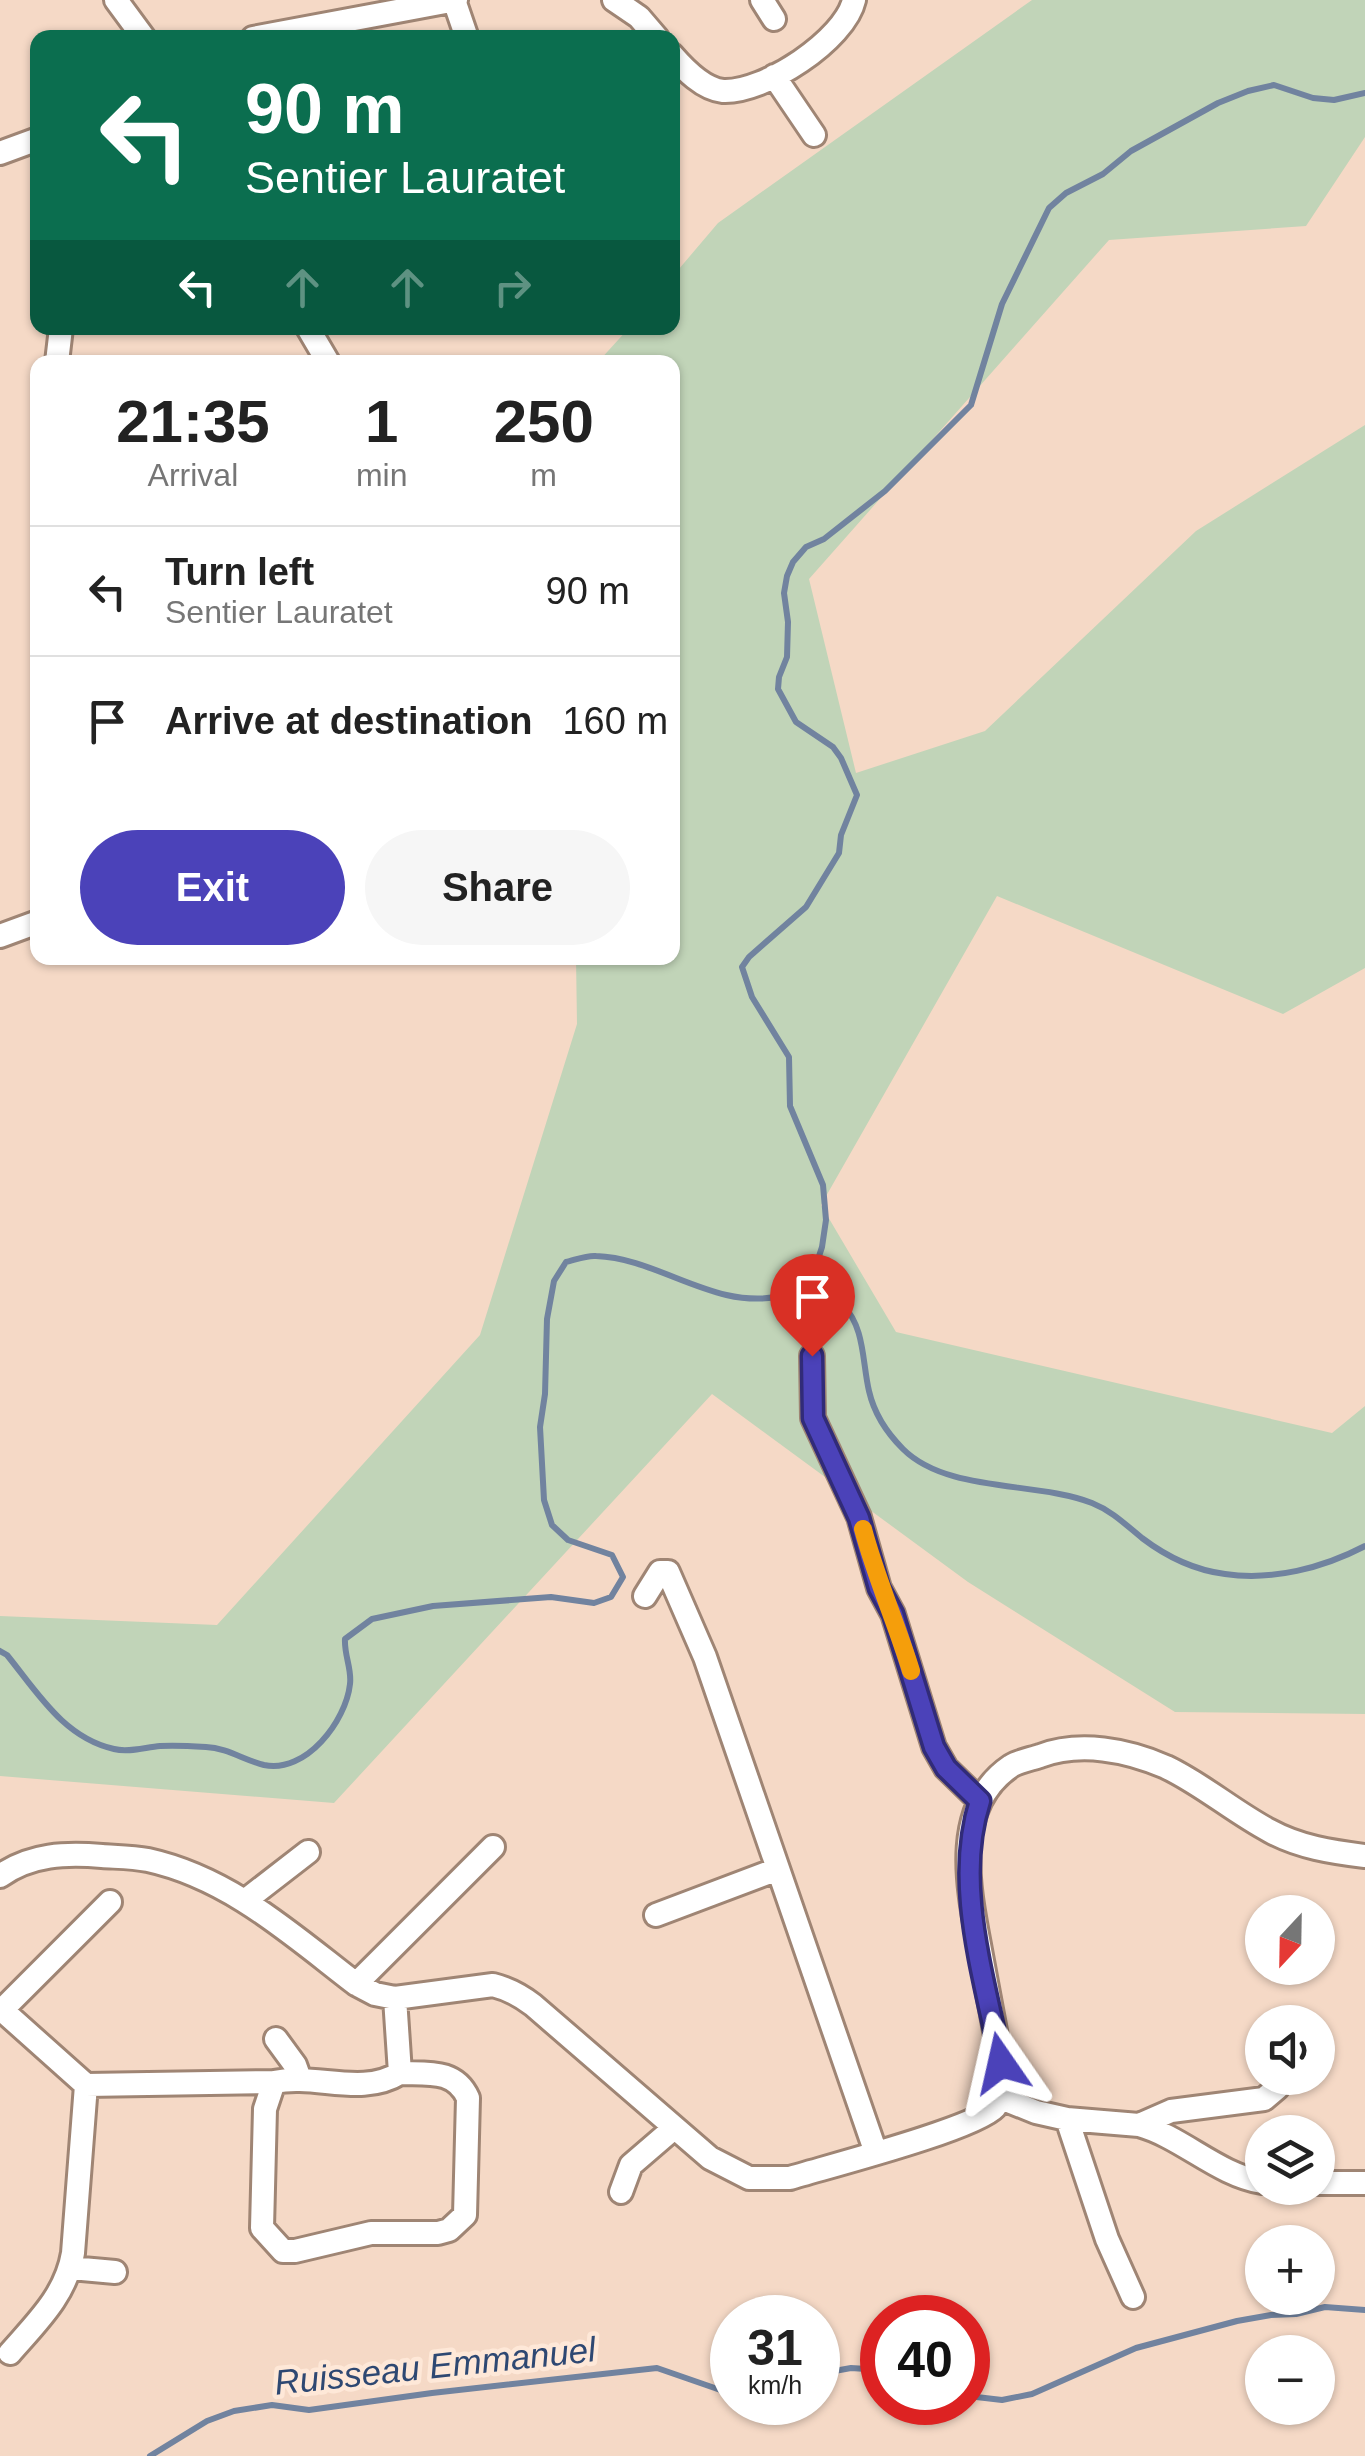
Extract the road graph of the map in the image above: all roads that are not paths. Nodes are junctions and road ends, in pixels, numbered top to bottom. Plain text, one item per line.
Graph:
1 (116, 0) edge
2 (455, 0) edge
3 (614, 0) edge
4 (854, 0) edge
5 (331, 22) edge
6 (138, 30) edge
7 (292, 30) edge
8 (464, 30) edge
9 (650, 30) edge
10 (680, 63) edge
11 (774, 76) junction
12 (814, 135) dead end
13 (30, 141) edge
14 (0, 154) edge
15 (30, 925) edge
16 (0, 936) edge
17 (812, 1356) dead end
18 (645, 1596) dead end
19 (980, 1801) junction
20 (494, 1847) dead end
21 (308, 1852) dead end
22 (1365, 1856) edge
23 (778, 1869) junction
24 (0, 1876) edge
25 (246, 1900) junction
26 (110, 1902) dead end
27 (656, 1916) dead end
28 (356, 1984) junction
29 (395, 1998) junction
30 (1, 2011) edge
31 (276, 2038) dead end
32 (400, 2073) junction
33 (482, 2073) dead end
34 (300, 2079) junction
35 (454, 2079) junction
36 (274, 2082) junction
37 (86, 2085) junction
38 (1269, 2095) edge
39 (1000, 2098) junction
40 (1066, 2119) junction
41 (1139, 2125) junction
42 (674, 2128) junction
43 (876, 2153) junction
44 (1245, 2176) edge
45 (1335, 2183) edge
46 (1365, 2183) edge
47 (621, 2192) dead end
48 (71, 2268) junction
49 (115, 2272) dead end
50 (1133, 2297) dead end
51 (10, 2354) dead end

1 - 6 street
2 - 5 street
2 - 8 street
3 - 9 street
4 - 11 street
5 - 7 street
10 - 11 street
11 - 12 street
13 - 14 street
15 - 16 street
17 - 19 street
18 - 23 street
19 - 22 street
19 - 39 street
20 - 28 street
21 - 25 street
23 - 27 street
23 - 43 street
24 - 25 street
25 - 28 street
26 - 30 street
28 - 29 street
29 - 32 street
29 - 42 street
30 - 37 street
31 - 34 street
32 - 34 street
32 - 35 street
33 - 35 street
34 - 36 street
35 - 36 street
36 - 37 street
37 - 48 street
38 - 41 street
39 - 40 street
39 - 43 street
40 - 41 street
40 - 50 street
41 - 44 street
42 - 43 street
42 - 47 street
45 - 46 street
48 - 49 street
48 - 51 street

